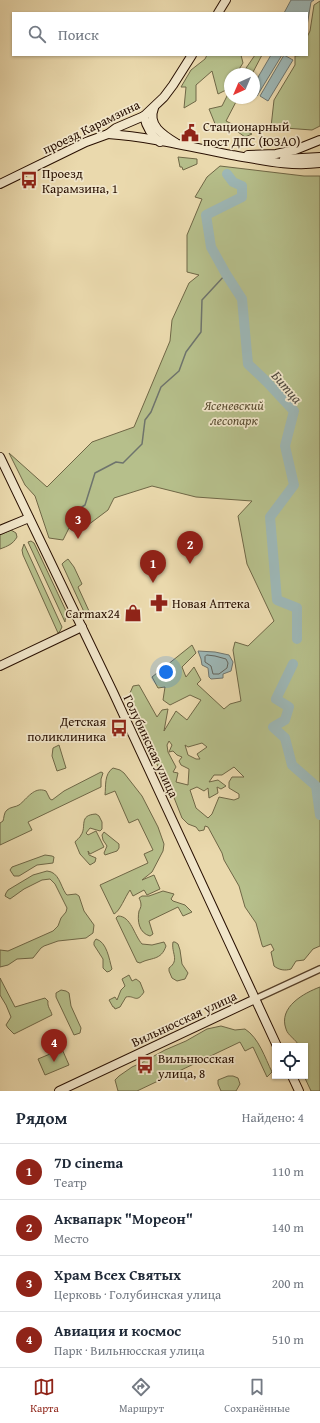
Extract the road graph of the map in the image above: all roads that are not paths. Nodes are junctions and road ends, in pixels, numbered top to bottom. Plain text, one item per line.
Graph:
1 (226, 0) edge
2 (219, 12) edge
3 (191, 56) edge
4 (154, 107) junction
5 (144, 116) junction
6 (108, 134) junction
7 (320, 140) edge
8 (160, 142) junction
9 (180, 145) junction
10 (233, 155) junction
11 (320, 157) edge
12 (318, 164) edge
13 (0, 184) edge
14 (0, 458) edge
15 (29, 518) junction
16 (0, 530) edge
17 (82, 627) junction
18 (0, 666) edge
19 (320, 969) edge
20 (255, 999) junction
21 (277, 1043) edge
22 (293, 1079) edge
23 (59, 1091) edge
24 (298, 1091) edge

1 - 2 street
3 - 4 street, проезд Карамзина
4 - 5 street, проезд Карамзина
4 - 9 street
5 - 6 street, проезд Карамзина
5 - 8 street
6 - 8 street
6 - 13 street, проезд Карамзина
7 - 10 street
8 - 9 street
9 - 10 street
10 - 11 street
10 - 12 street
14 - 15 street, Голубинская улица
15 - 16 street
15 - 17 street, Голубинская улица
17 - 18 street
17 - 20 street, Голубинская улица
19 - 20 street, Вильнюсская улица
20 - 21 street, Голубинская улица
20 - 23 street, Вильнюсская улица
22 - 24 street

